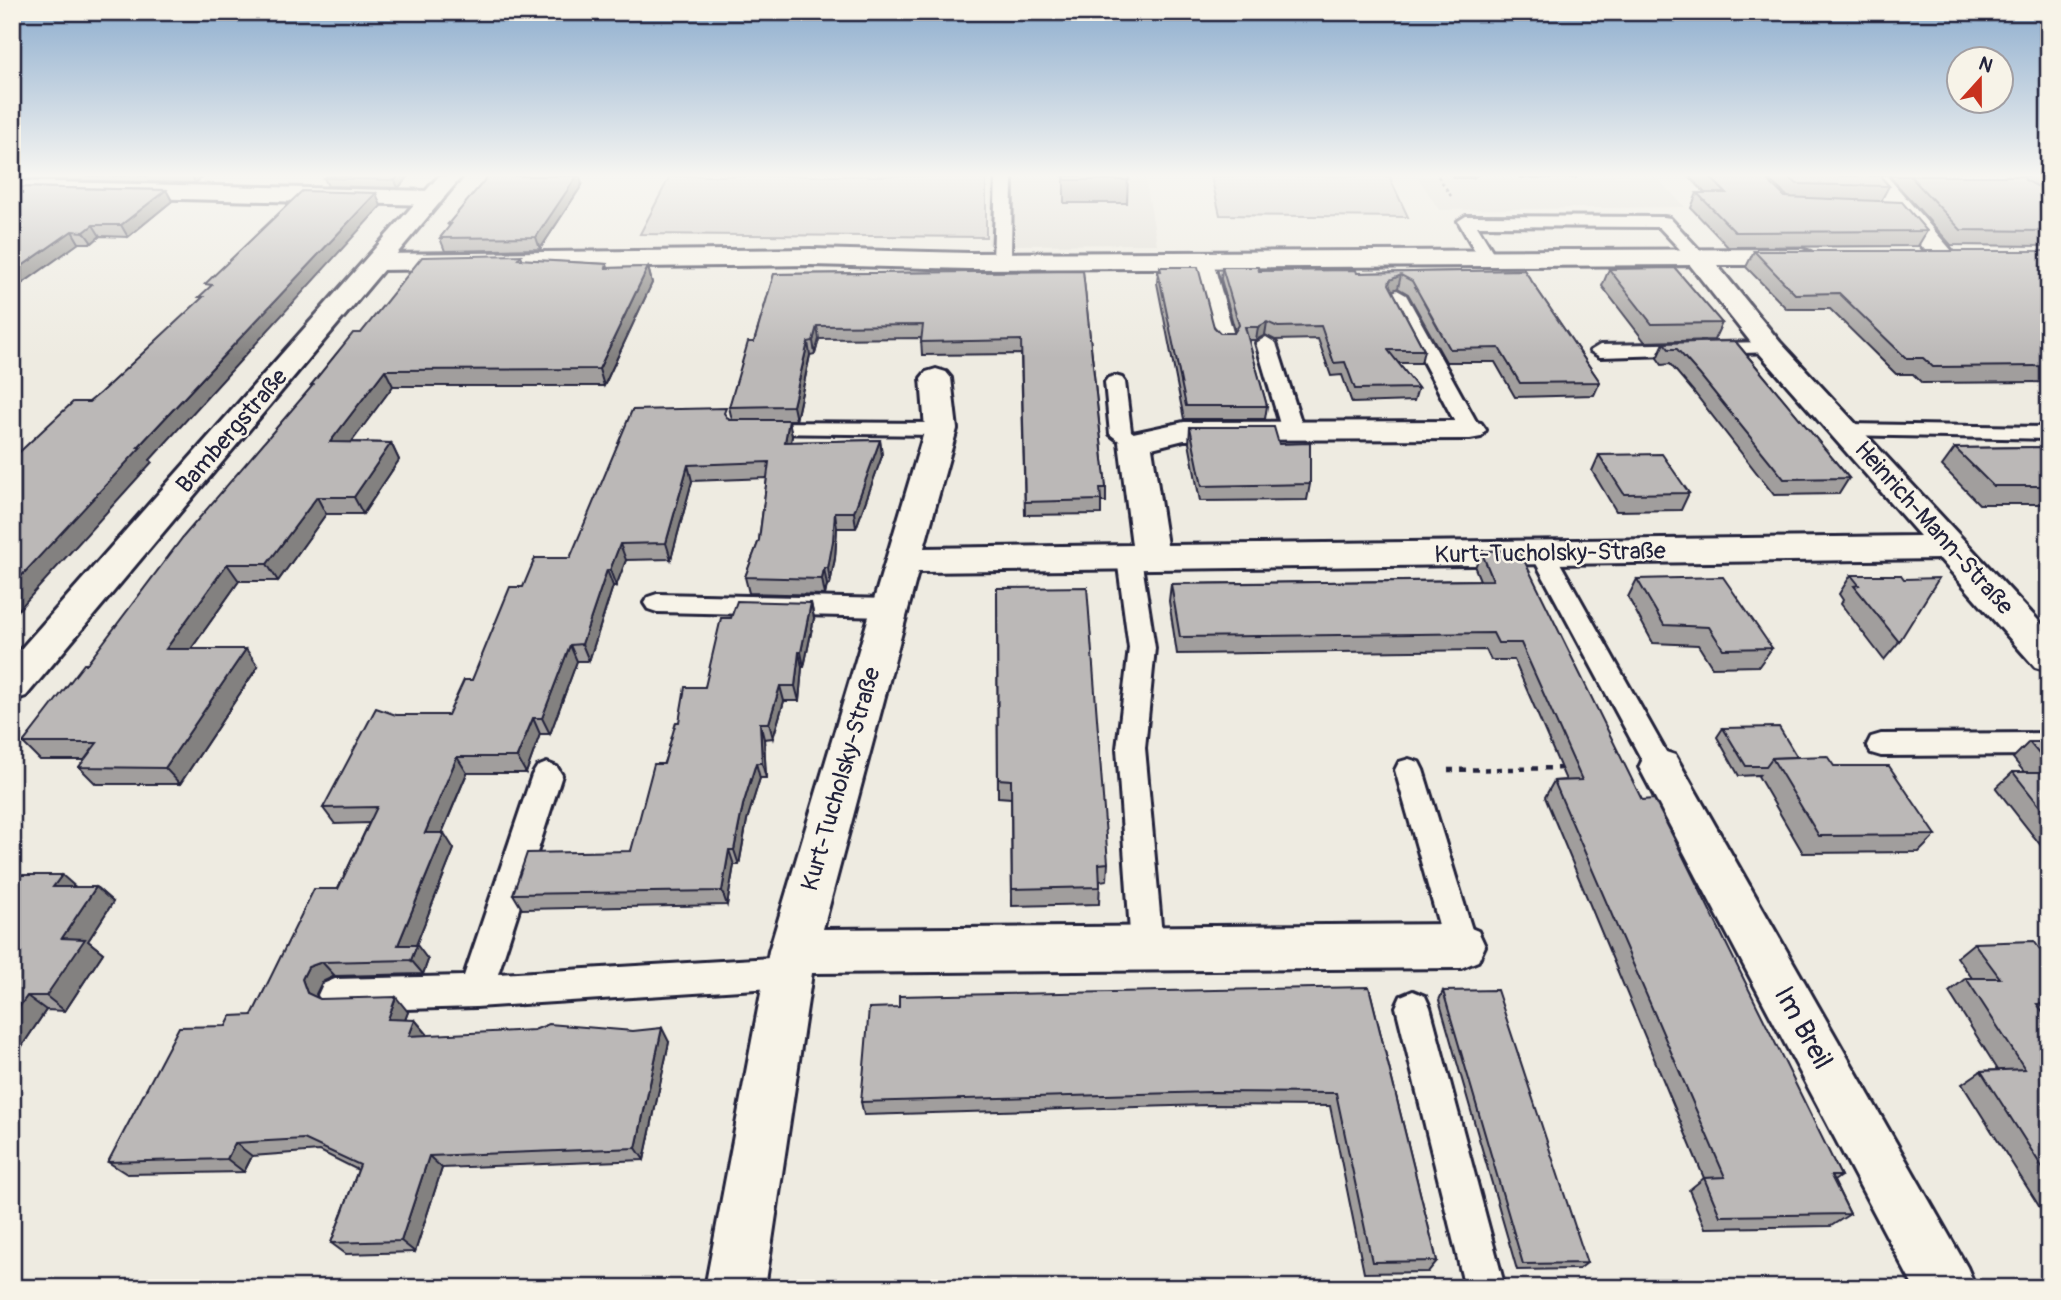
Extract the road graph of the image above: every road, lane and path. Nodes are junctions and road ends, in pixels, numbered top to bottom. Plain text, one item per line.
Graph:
1 (399, 237) edge
2 (1003, 237) edge
3 (1475, 237) edge
4 (1678, 237) edge
5 (1927, 237) edge
6 (1916, 256) edge
7 (1943, 256) junction
8 (1969, 256) edge
9 (1487, 257) junction
10 (1697, 257) junction
11 (1820, 257) edge
12 (1203, 258) junction
13 (1002, 260) junction
14 (377, 262) junction
15 (1397, 295) edge
16 (1225, 339) edge
17 (1266, 343) edge
18 (1770, 348) junction
19 (1601, 351) dead end
20 (936, 378) dead end
21 (1115, 382) dead end
22 (740, 428) edge
23 (941, 429) junction
24 (1469, 430) joint
25 (1847, 430) junction
26 (1293, 431) junction
27 (2049, 433) edge
28 (1135, 442) junction
29 (1949, 547) junction
30 (1543, 554) junction
31 (1140, 558) junction
32 (904, 560) junction
33 (657, 603) dead end
34 (890, 608) junction
35 (2049, 657) edge
36 (12, 686) edge
37 (2049, 744) edge
38 (1881, 745) dead end
39 (1660, 767) joint
40 (1576, 768) edge
41 (1409, 770) joint
42 (547, 775) dead end
43 (1461, 946) joint
44 (1147, 947) junction
45 (791, 962) junction
46 (476, 991) junction
47 (335, 995) dead end
48 (1413, 1007) dead end
49 (735, 1288) edge
50 (1485, 1288) edge
51 (1946, 1288) edge

1 - 14 street, Bambergstraße
2 - 13 lane
3 - 9 lane
4 - 10 lane
5 - 7 street
6 - 7 street
7 - 8 street
9 - 10 street
9 - 12 street
10 - 11 street
10 - 18 street, Heinrich-Mann-Straße
12 - 13 street
12 - 16 lane
13 - 14 street
14 - 36 street, Bambergstraße
15 - 24 lane
17 - 26 lane
18 - 19 lane
18 - 25 street, Heinrich-Mann-Straße
20 - 23 street, Kurt-Tucholsky-Straße
21 - 28 lane
22 - 23 lane
23 - 32 street, Kurt-Tucholsky-Straße
24 - 26 street
25 - 27 lane, Heinrich-Mann-Straße
25 - 29 street, Heinrich-Mann-Straße
26 - 28 street
28 - 31 street
29 - 30 street, Kurt-Tucholsky-Straße
29 - 35 street, Heinrich-Mann-Straße
30 - 31 street, Kurt-Tucholsky-Straße
30 - 39 lane
31 - 32 street, Kurt-Tucholsky-Straße
31 - 44 lane
32 - 34 street, Kurt-Tucholsky-Straße
33 - 34 lane
34 - 45 street, Kurt-Tucholsky-Straße
37 - 38 lane
39 - 51 street, Im Breil
40 - 41 path
41 - 43 lane
42 - 46 lane
43 - 44 street
44 - 45 street
45 - 46 lane
45 - 49 street, Kurt-Tucholsky-Straße
46 - 47 lane
48 - 50 lane

